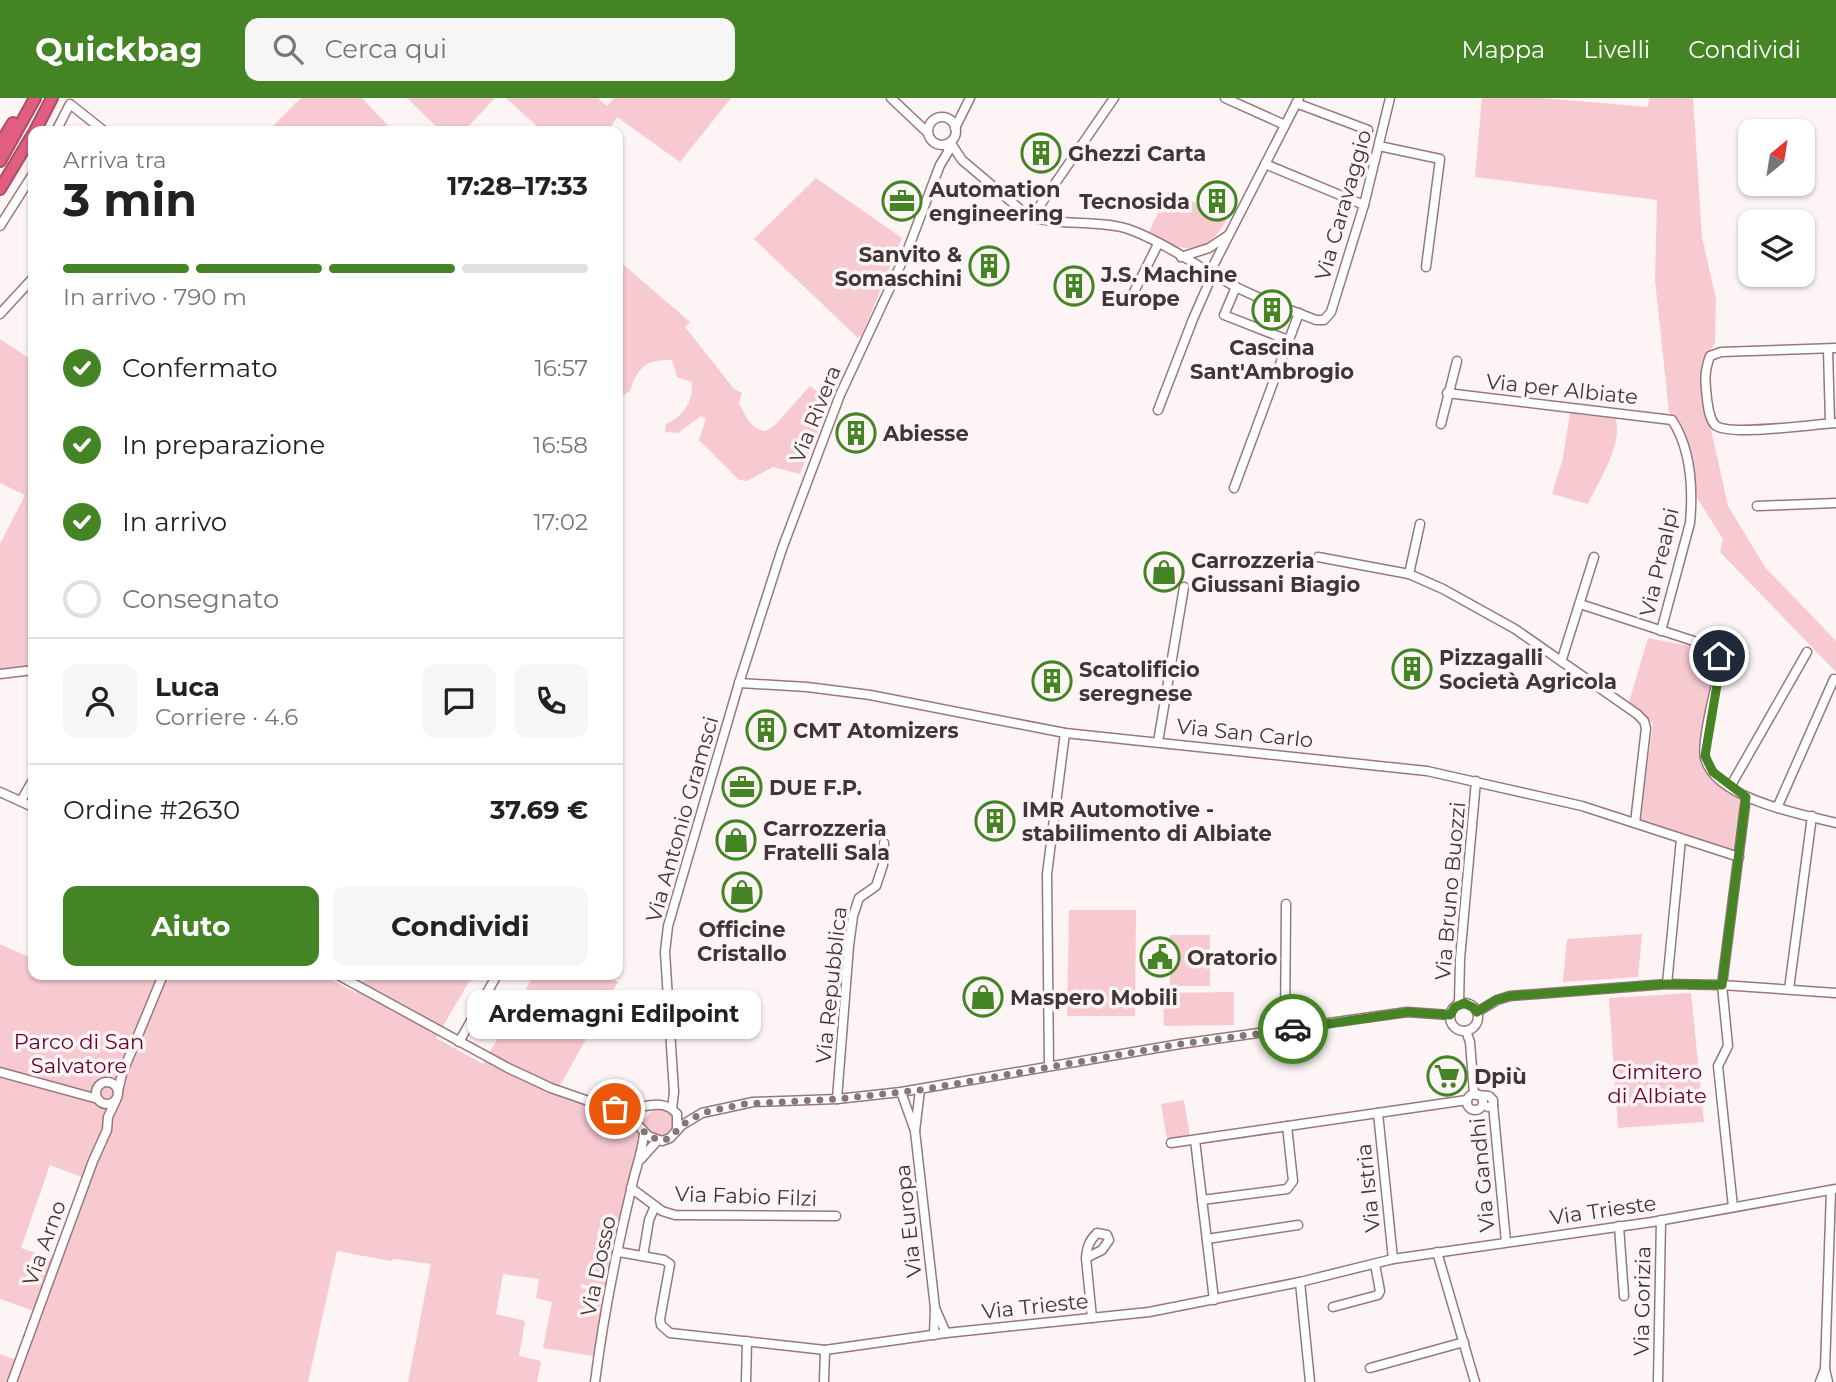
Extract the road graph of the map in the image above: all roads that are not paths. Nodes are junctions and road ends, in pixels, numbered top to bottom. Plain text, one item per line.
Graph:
1 (52, 98) edge
2 (891, 98) edge
3 (970, 98) edge
4 (1114, 98) edge
5 (1225, 98) edge
6 (1390, 98) edge
7 (1297, 100) edge
8 (71, 101) edge
9 (32, 103) edge
10 (965, 108) junction
11 (909, 115) junction
12 (945, 118) junction
13 (935, 119) junction
14 (1284, 125) junction
15 (37, 126) edge
16 (58, 126) edge
17 (98, 126) edge
18 (956, 128) junction
19 (1368, 130) dead end
20 (928, 133) junction
21 (28, 142) edge
22 (950, 143) junction
23 (0, 144) edge
24 (935, 144) junction
25 (1379, 146) junction
26 (962, 160) junction
27 (0, 161) edge
28 (941, 164) junction
29 (1265, 164) junction
30 (28, 183) edge
31 (0, 189) edge
32 (1364, 205) junction
33 (1032, 217) junction
34 (0, 226) edge
35 (1229, 234) junction
36 (1158, 244) junction
37 (1181, 257) junction
38 (1426, 267) dead end
39 (1210, 272) junction
40 (28, 283) edge
41 (1236, 287) junction
42 (1129, 302) dead end
43 (1299, 313) junction
44 (0, 314) edge
45 (1288, 340) junction
46 (1832, 349) edge
47 (1457, 361) dead end
48 (1447, 393) junction
49 (1158, 410) dead end
50 (1672, 420) joint
51 (1833, 423) edge
52 (1441, 424) dead end
53 (1234, 488) dead end
54 (1836, 503) edge
55 (1757, 506) dead end
56 (1420, 524) dead end
57 (1318, 557) dead end
58 (1594, 557) dead end
59 (1409, 575) junction
60 (1185, 587) dead end
61 (1580, 604) junction
62 (1661, 631) junction
63 (1807, 652) dead end
64 (1562, 659) junction
65 (28, 671) edge
66 (0, 674) edge
67 (1834, 679) edge
68 (739, 683) junction
69 (1065, 733) junction
70 (1158, 742) junction
71 (1476, 780) junction
72 (1730, 787) junction
73 (28, 789) edge
74 (0, 792) edge
75 (1746, 797) junction
76 (21, 801) junction
77 (28, 804) edge
78 (1777, 807) junction
79 (1812, 816) junction
80 (1635, 823) junction
81 (1836, 823) edge
82 (1681, 839) junction
83 (884, 844) dead end
84 (1739, 857) junction
85 (1286, 904) dead end
86 (161, 980) edge
87 (347, 980) edge
88 (495, 980) edge
89 (1667, 984) junction
90 (1722, 985) junction
91 (1789, 989) junction
92 (1836, 993) edge
93 (1459, 1004) junction
94 (1477, 1012) junction
95 (1450, 1015) junction
96 (1285, 1030) junction
97 (1466, 1031) junction
98 (459, 1042) junction
99 (127, 1063) junction
100 (1049, 1066) junction
101 (0, 1072) edge
102 (101, 1084) junction
103 (920, 1090) junction
104 (62, 1091) junction
105 (674, 1092) junction
106 (901, 1092) junction
107 (117, 1096) junction
108 (1472, 1096) junction
109 (837, 1099) junction
110 (100, 1101) junction
111 (663, 1104) junction
112 (1493, 1105) junction
113 (650, 1107) junction
114 (615, 1109) junction
115 (673, 1109) junction
116 (702, 1113) junction
117 (1378, 1113) junction
118 (108, 1116) junction
119 (1287, 1126) junction
120 (643, 1130) junction
121 (677, 1130) junction
122 (915, 1131) junction
123 (1195, 1140) junction
124 (657, 1141) junction
125 (1171, 1143) dead end
126 (641, 1159) junction
127 (631, 1188) junction
128 (1834, 1189) edge
129 (1202, 1200) junction
130 (655, 1206) junction
131 (1732, 1207) junction
132 (836, 1216) dead end
133 (1661, 1220) junction
134 (1298, 1225) dead end
135 (1619, 1226) junction
136 (1207, 1238) junction
137 (1506, 1242) junction
138 (619, 1252) junction
139 (1437, 1252) junction
140 (643, 1256) junction
141 (1086, 1258) dead end
142 (1393, 1259) junction
143 (1375, 1264) junction
144 (1300, 1282) junction
145 (1624, 1297) dead end
146 (1214, 1300) junction
147 (1334, 1307) dead end
148 (935, 1308) junction
149 (1092, 1318) junction
150 (946, 1333) junction
151 (934, 1335) junction
152 (747, 1341) junction
153 (1464, 1342) junction
154 (825, 1350) junction
155 (1370, 1368) dead end
156 (12, 1382) edge
157 (595, 1382) edge
158 (746, 1382) edge
159 (824, 1382) edge
160 (1310, 1382) edge
161 (1475, 1382) edge
162 (1658, 1382) edge
163 (1825, 1382) edge

1 - 15 highway
2 - 11 street
3 - 10 street
4 - 33 street
5 - 14 street
6 - 25 street, Via Caravaggio
7 - 14 street
7 - 19 street
8 - 16 street
8 - 17 street
9 - 23 highway
9 - 27 highway
10 - 12 street
10 - 18 street
11 - 13 street
11 - 20 street
12 - 13 street
12 - 18 street
13 - 20 street
14 - 29 street
18 - 22 street
20 - 24 street
21 - 31 highway
22 - 24 street
22 - 26 street
22 - 28 street, Via Rivera
24 - 28 street
25 - 32 street, Via Caravaggio
25 - 38 street
26 - 28 street
26 - 33 street
28 - 68 street, Via Rivera
29 - 32 street
29 - 35 street
30 - 34 street
32 - 43 street, Via Caravaggio
33 - 36 street
35 - 37 street
35 - 39 street
36 - 37 street
36 - 42 street
37 - 39 street
39 - 41 street
39 - 49 street
40 - 44 street
41 - 43 street
41 - 45 street
43 - 45 street
45 - 53 street
46 - 51 street
46 - 51 street
47 - 48 street
48 - 50 street, Via per Albiate
48 - 52 street
50 - 62 street, Via Prealpi
54 - 55 street
56 - 59 street
57 - 59 street
58 - 61 street
59 - 64 street
60 - 70 street
61 - 62 street
61 - 64 street
62 - 72 street
63 - 72 street
64 - 80 street
65 - 66 street
67 - 78 street
68 - 69 street, Via San Carlo
68 - 105 street, Via Antonio Gramsci
69 - 70 street, Via San Carlo
69 - 100 street
70 - 71 street, Via San Carlo
71 - 80 street, Via San Carlo
71 - 93 street, Via Bruno Buozzi
72 - 75 street
73 - 76 street
74 - 76 street
75 - 78 street
75 - 84 street
76 - 77 street
78 - 79 street
79 - 81 street
79 - 91 street
80 - 82 street, Via San Carlo
82 - 84 street, Via San Carlo
82 - 89 street
83 - 109 street, Via Repubblica
84 - 90 street
85 - 96 street
86 - 99 street, Via Arno
87 - 98 street
88 - 98 street
89 - 90 street
89 - 94 street
90 - 91 street
90 - 131 street
91 - 92 street
93 - 94 street
93 - 95 street
94 - 97 street
95 - 96 street
95 - 97 street
96 - 100 street
97 - 108 street
98 - 114 street
99 - 102 street, Via Arno
99 - 107 street, Via Arno
100 - 103 street
101 - 104 street
102 - 104 street
102 - 107 street
102 - 110 street
103 - 106 street
103 - 122 street, Via Europa
104 - 110 street
105 - 111 street
105 - 115 street, Via Antonio Gramsci
106 - 109 street
106 - 122 street, Via Europa
107 - 110 street
107 - 118 street, Via Arno
108 - 112 street, Via Gandhi
108 - 112 street, Via Gandhi
108 - 117 street
109 - 116 street
110 - 118 street
111 - 113 street
111 - 115 street
112 - 137 street, Via Gandhi
113 - 114 street
113 - 120 street
114 - 120 street
115 - 116 street
115 - 121 street
116 - 121 street
117 - 119 street
117 - 142 street, Via Istria
118 - 156 street, Via Arno
119 - 123 street
119 - 129 street
120 - 124 street
120 - 126 street, Via Dosso
121 - 124 street
122 - 148 street, Via Europa
123 - 125 street
123 - 129 street
124 - 126 street, Via Dosso
126 - 127 street, Via Dosso
127 - 130 street, Via Fabio Filzi
127 - 138 street, Via Dosso
128 - 131 street, Via Trieste
128 - 163 street
129 - 136 street
130 - 132 street, Via Fabio Filzi
130 - 140 street, Via Fabio Filzi
131 - 133 street, Via Trieste
133 - 135 street, Via Trieste
133 - 162 street, Via Gorizia
134 - 136 street
135 - 137 street, Via Trieste
135 - 145 street
136 - 146 street
137 - 139 street, Via Trieste
138 - 140 street
138 - 157 street, Via Dosso
139 - 142 street, Via Trieste
139 - 153 street
140 - 152 street, Via Trieste
141 - 149 street
142 - 143 street, Via Trieste
143 - 144 street, Via Trieste
143 - 147 street
144 - 146 street, Via Trieste
144 - 160 street
146 - 149 street, Via Trieste
148 - 150 street, Via Europa
148 - 151 street, Via Europa
149 - 150 street, Via Trieste
150 - 151 street, Via Trieste
151 - 154 street, Via Trieste
152 - 154 street, Via Trieste
152 - 158 street
153 - 155 street
153 - 161 street
154 - 159 street

